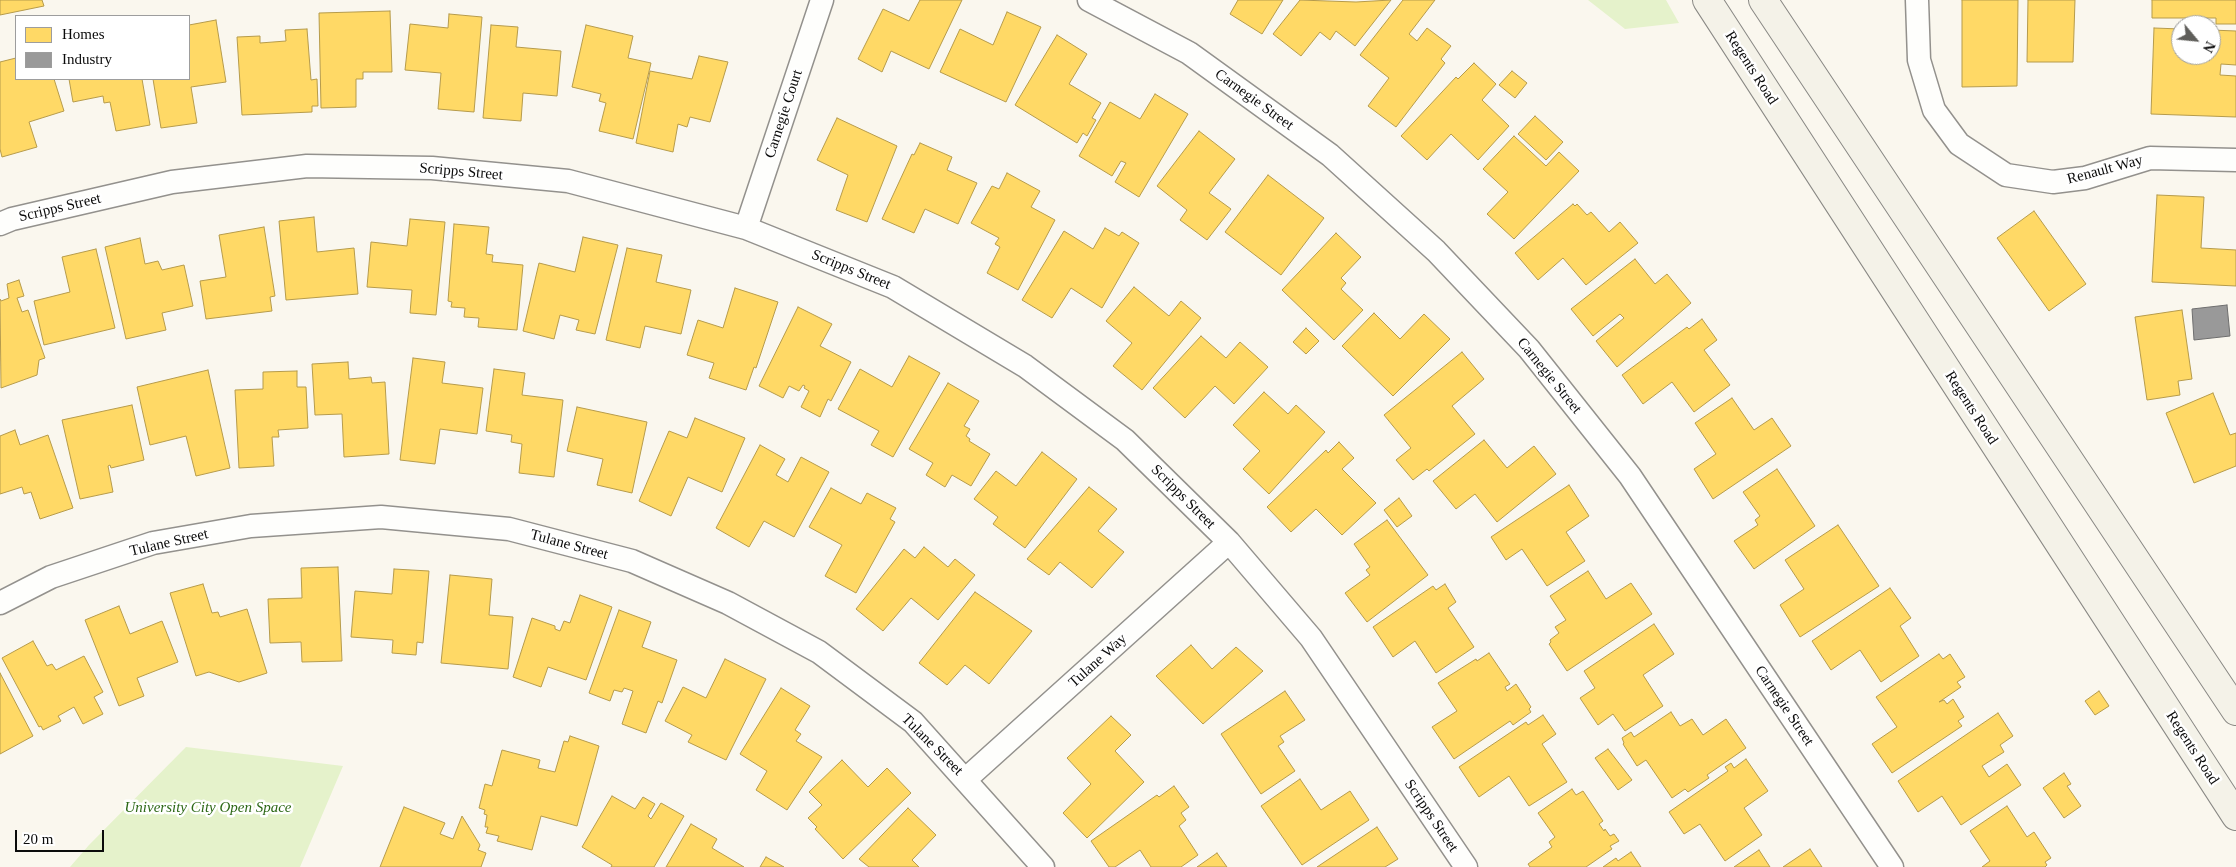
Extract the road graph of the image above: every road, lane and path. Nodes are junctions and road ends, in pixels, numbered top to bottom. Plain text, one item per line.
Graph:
1 (822, 0) edge
2 (1089, 0) edge
3 (1707, 0) edge
4 (1763, 0) edge
5 (1917, 0) edge
6 (2236, 160) edge
7 (0, 224) edge
8 (746, 228) junction
9 (1229, 542) junction
10 (0, 603) edge
11 (2236, 711) edge
12 (966, 779) junction
13 (2236, 816) edge
14 (1043, 867) edge
15 (1466, 867) edge
16 (1892, 867) edge

1 - 8 street, Carnegie Court
2 - 16 street, Carnegie Street
3 - 13 main road, Regents Road
4 - 11 main road
5 - 6 street, Renault Way
7 - 8 street, Scripps Street
8 - 9 street, Scripps Street
9 - 12 street, Tulane Way
9 - 15 street, Scripps Street
10 - 12 street, Tulane Street
12 - 14 street, Tulane Street

